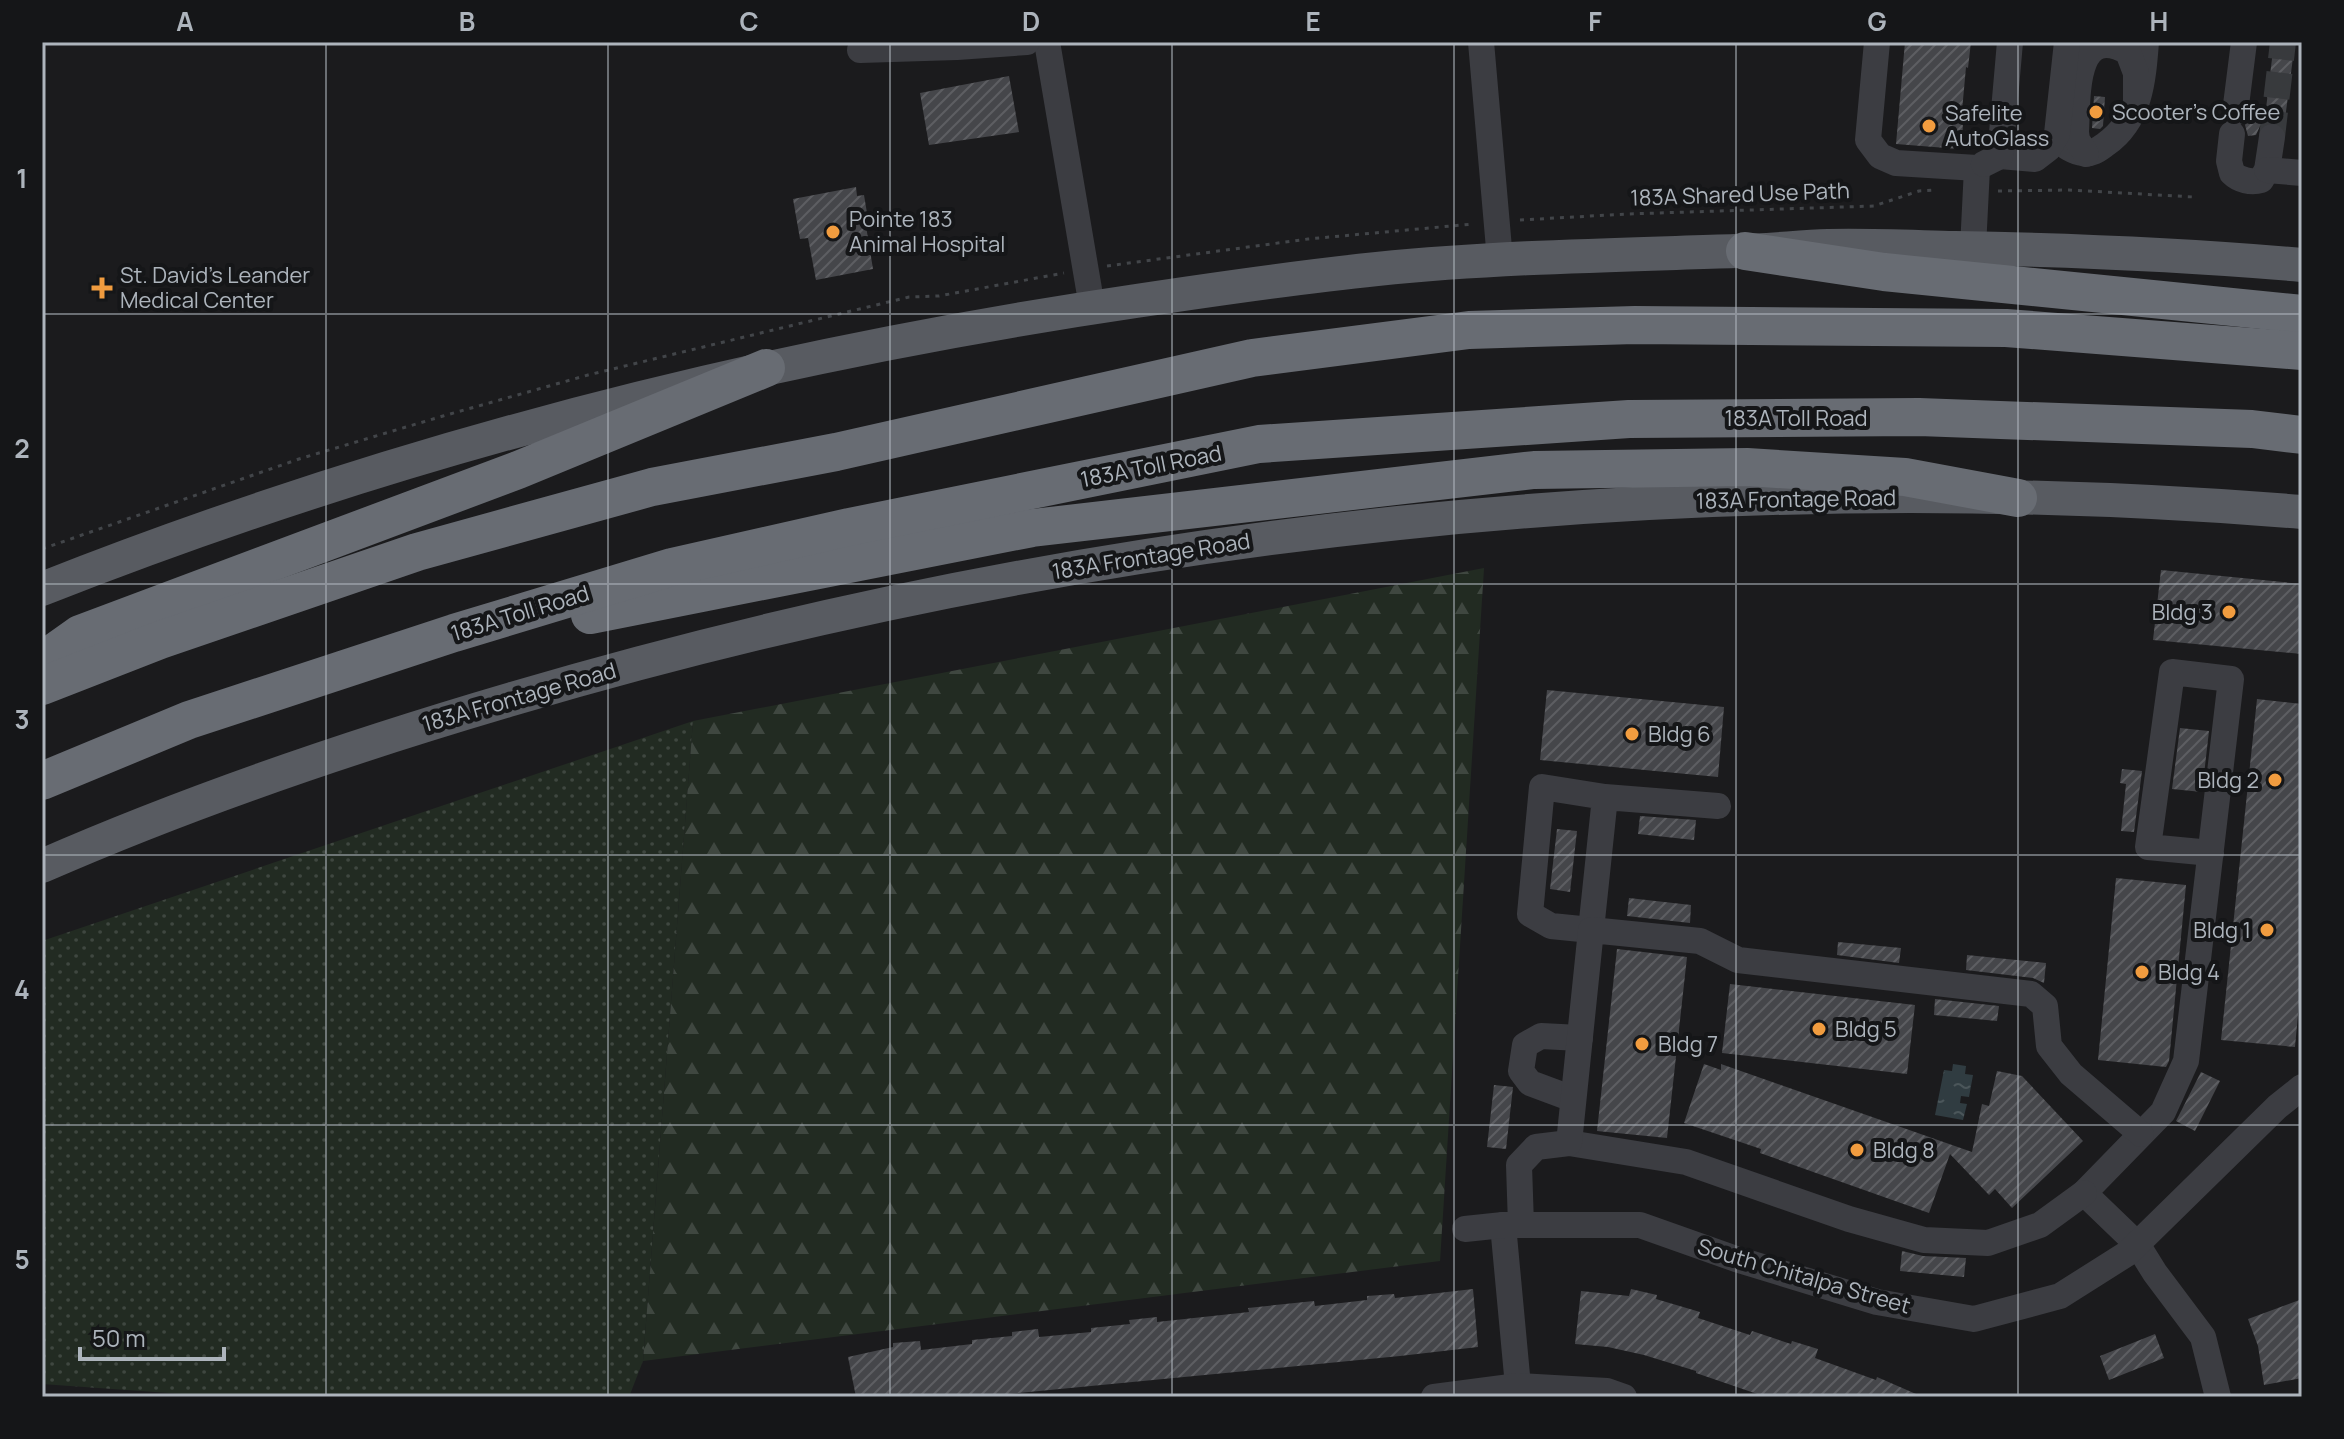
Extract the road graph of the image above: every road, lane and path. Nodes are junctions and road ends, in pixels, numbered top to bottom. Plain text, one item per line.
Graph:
1 (1027, 42) edge
2 (1047, 42) edge
3 (1481, 42) edge
4 (1877, 42) edge
5 (2010, 42) edge
6 (2067, 42) edge
7 (2146, 42) edge
8 (2244, 42) edge
9 (860, 50) dead end
10 (2136, 104) junction
11 (2272, 137) tunnel mouth
12 (2055, 138) junction
13 (2086, 154) junction
14 (1988, 162) junction
15 (2267, 170) junction
16 (2302, 173) edge
17 (1939, 189) dead end
18 (1992, 191) dead end
19 (2194, 197) dead end
20 (1513, 221) dead end
21 (1483, 223) dead end
22 (1973, 248) junction
23 (1745, 251) junction
24 (1500, 260) junction
25 (2302, 265) edge
26 (1105, 266) dead end
27 (1092, 307) junction
28 (2302, 314) edge
29 (2302, 351) edge
30 (766, 368) junction
31 (2302, 435) edge
32 (2018, 498) junction
33 (2302, 512) edge
34 (42, 589) edge
35 (42, 661) edge
36 (368, 661) junction
37 (42, 686) edge
38 (42, 781) edge
39 (1605, 797) junction
40 (1718, 806) dead end
41 (2211, 853) junction
42 (42, 866) edge
43 (1591, 930) junction
44 (1580, 1038) junction
45 (2302, 1087) edge
46 (1573, 1099) junction
47 (2141, 1134) junction
48 (1569, 1143) junction
49 (2084, 1193) junction
50 (1512, 1225) junction
51 (1465, 1229) dead end
52 (2137, 1244) junction
53 (1518, 1386) junction
54 (1434, 1397) edge
55 (1624, 1397) edge
56 (2218, 1397) edge

1 - 9 street
2 - 27 street
3 - 24 street
4 - 14 street
5 - 14 street
6 - 12 street
7 - 10 street
8 - 15 street
10 - 13 street
10 - 13 street
11 - 15 street
12 - 13 street
12 - 14 street
14 - 22 street
15 - 16 street
17 - 20 path, 183A Shared Use Path
18 - 19 path
21 - 26 path
22 - 23 main road
22 - 25 main road
23 - 24 main road
23 - 28 highway
24 - 27 main road
27 - 30 main road
29 - 37 highway
30 - 34 main road
30 - 35 highway
31 - 36 highway, 183A Toll Road
32 - 33 main road, 183A Frontage Road
32 - 36 highway
32 - 42 main road, 183A Frontage Road
36 - 38 highway, 183A Toll Road
39 - 40 street
39 - 43 street
39 - 43 street
41 - 41 street
41 - 47 street
43 - 44 street
43 - 47 street
44 - 46 street
44 - 46 street
45 - 52 street, South Chitalpa Street
46 - 48 street
47 - 49 street
48 - 49 street
48 - 50 street
49 - 52 street
50 - 51 street, South Chitalpa Street
50 - 52 street, South Chitalpa Street
50 - 53 street
52 - 56 street
53 - 54 street
53 - 55 street

